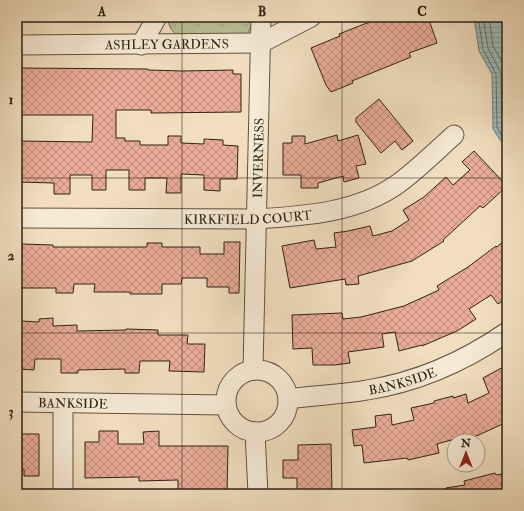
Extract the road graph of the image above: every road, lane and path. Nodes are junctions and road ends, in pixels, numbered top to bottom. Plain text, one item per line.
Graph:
1 (157, 17) edge
2 (260, 17) edge
3 (311, 17) edge
4 (260, 43) junction
5 (17, 45) edge
6 (141, 45) junction
7 (454, 135) dead end
8 (17, 218) edge
9 (256, 219) junction
10 (507, 332) edge
11 (253, 370) junction
12 (288, 399) junction
13 (17, 402) edge
14 (63, 403) junction
15 (226, 405) junction
16 (255, 432) junction
17 (63, 494) edge
18 (258, 494) edge

1 - 6 street
2 - 4 street, INVERNESS
3 - 4 street, ASHLEY GARDENS
4 - 6 street, ASHLEY GARDENS
4 - 9 street, INVERNESS
5 - 6 street, ASHLEY GARDENS
7 - 9 street, KIRKFIELD COURT
8 - 9 street, KIRKFIELD COURT
9 - 11 street, INVERNESS
10 - 12 street, BANKSIDE
11 - 12 street
11 - 15 street
12 - 16 street
13 - 14 street, BANKSIDE
14 - 15 street, BANKSIDE
14 - 17 street
15 - 16 street
16 - 18 street

